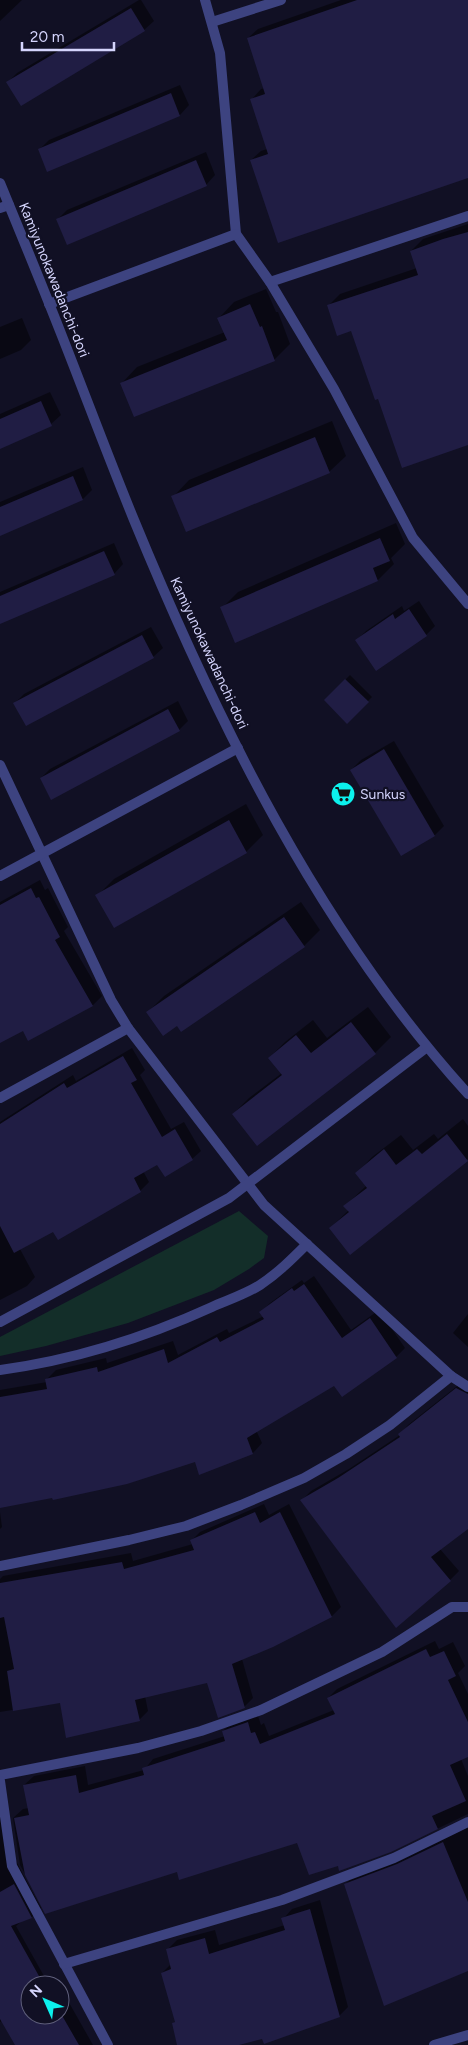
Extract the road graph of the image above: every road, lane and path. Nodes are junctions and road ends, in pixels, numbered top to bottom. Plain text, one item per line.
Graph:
1 (205, 0) edge
2 (281, 0) edge
3 (212, 22) junction
4 (0, 183) edge
5 (4, 206) edge
6 (468, 216) edge
7 (236, 234) junction
8 (270, 282) junction
9 (49, 304) junction
10 (468, 604) edge
11 (238, 748) junction
12 (0, 765) edge
13 (42, 854) junction
14 (0, 876) edge
15 (128, 1028) junction
16 (427, 1047) junction
17 (468, 1094) edge
18 (0, 1098) edge
19 (248, 1185) junction
20 (307, 1244) junction
21 (0, 1322) edge
22 (0, 1370) edge
23 (451, 1376) junction
24 (468, 1387) edge
25 (0, 1566) edge
26 (468, 1607) edge
27 (0, 1775) edge
28 (0, 1781) edge
29 (468, 1822) edge
30 (64, 1964) junction
31 (468, 2034) edge
32 (108, 2045) edge
33 (434, 2045) edge

1 - 3 street
2 - 3 street
3 - 7 street
4 - 5 street, Kamiyunokawadanchi-dori
5 - 9 street, Kamiyunokawadanchi-dori
6 - 8 street
7 - 8 street
7 - 9 street
8 - 10 street
9 - 11 street, Kamiyunokawadanchi-dori
11 - 13 street
11 - 16 street, Kamiyunokawadanchi-dori
12 - 13 street
13 - 14 street
13 - 15 street
15 - 18 street
15 - 19 street
16 - 17 street, Kamiyunokawadanchi-dori
16 - 19 street
19 - 20 street
19 - 21 street
20 - 22 street
20 - 23 street
23 - 24 street
23 - 25 street
26 - 27 street
28 - 30 street
29 - 30 street
30 - 32 street
31 - 33 street

